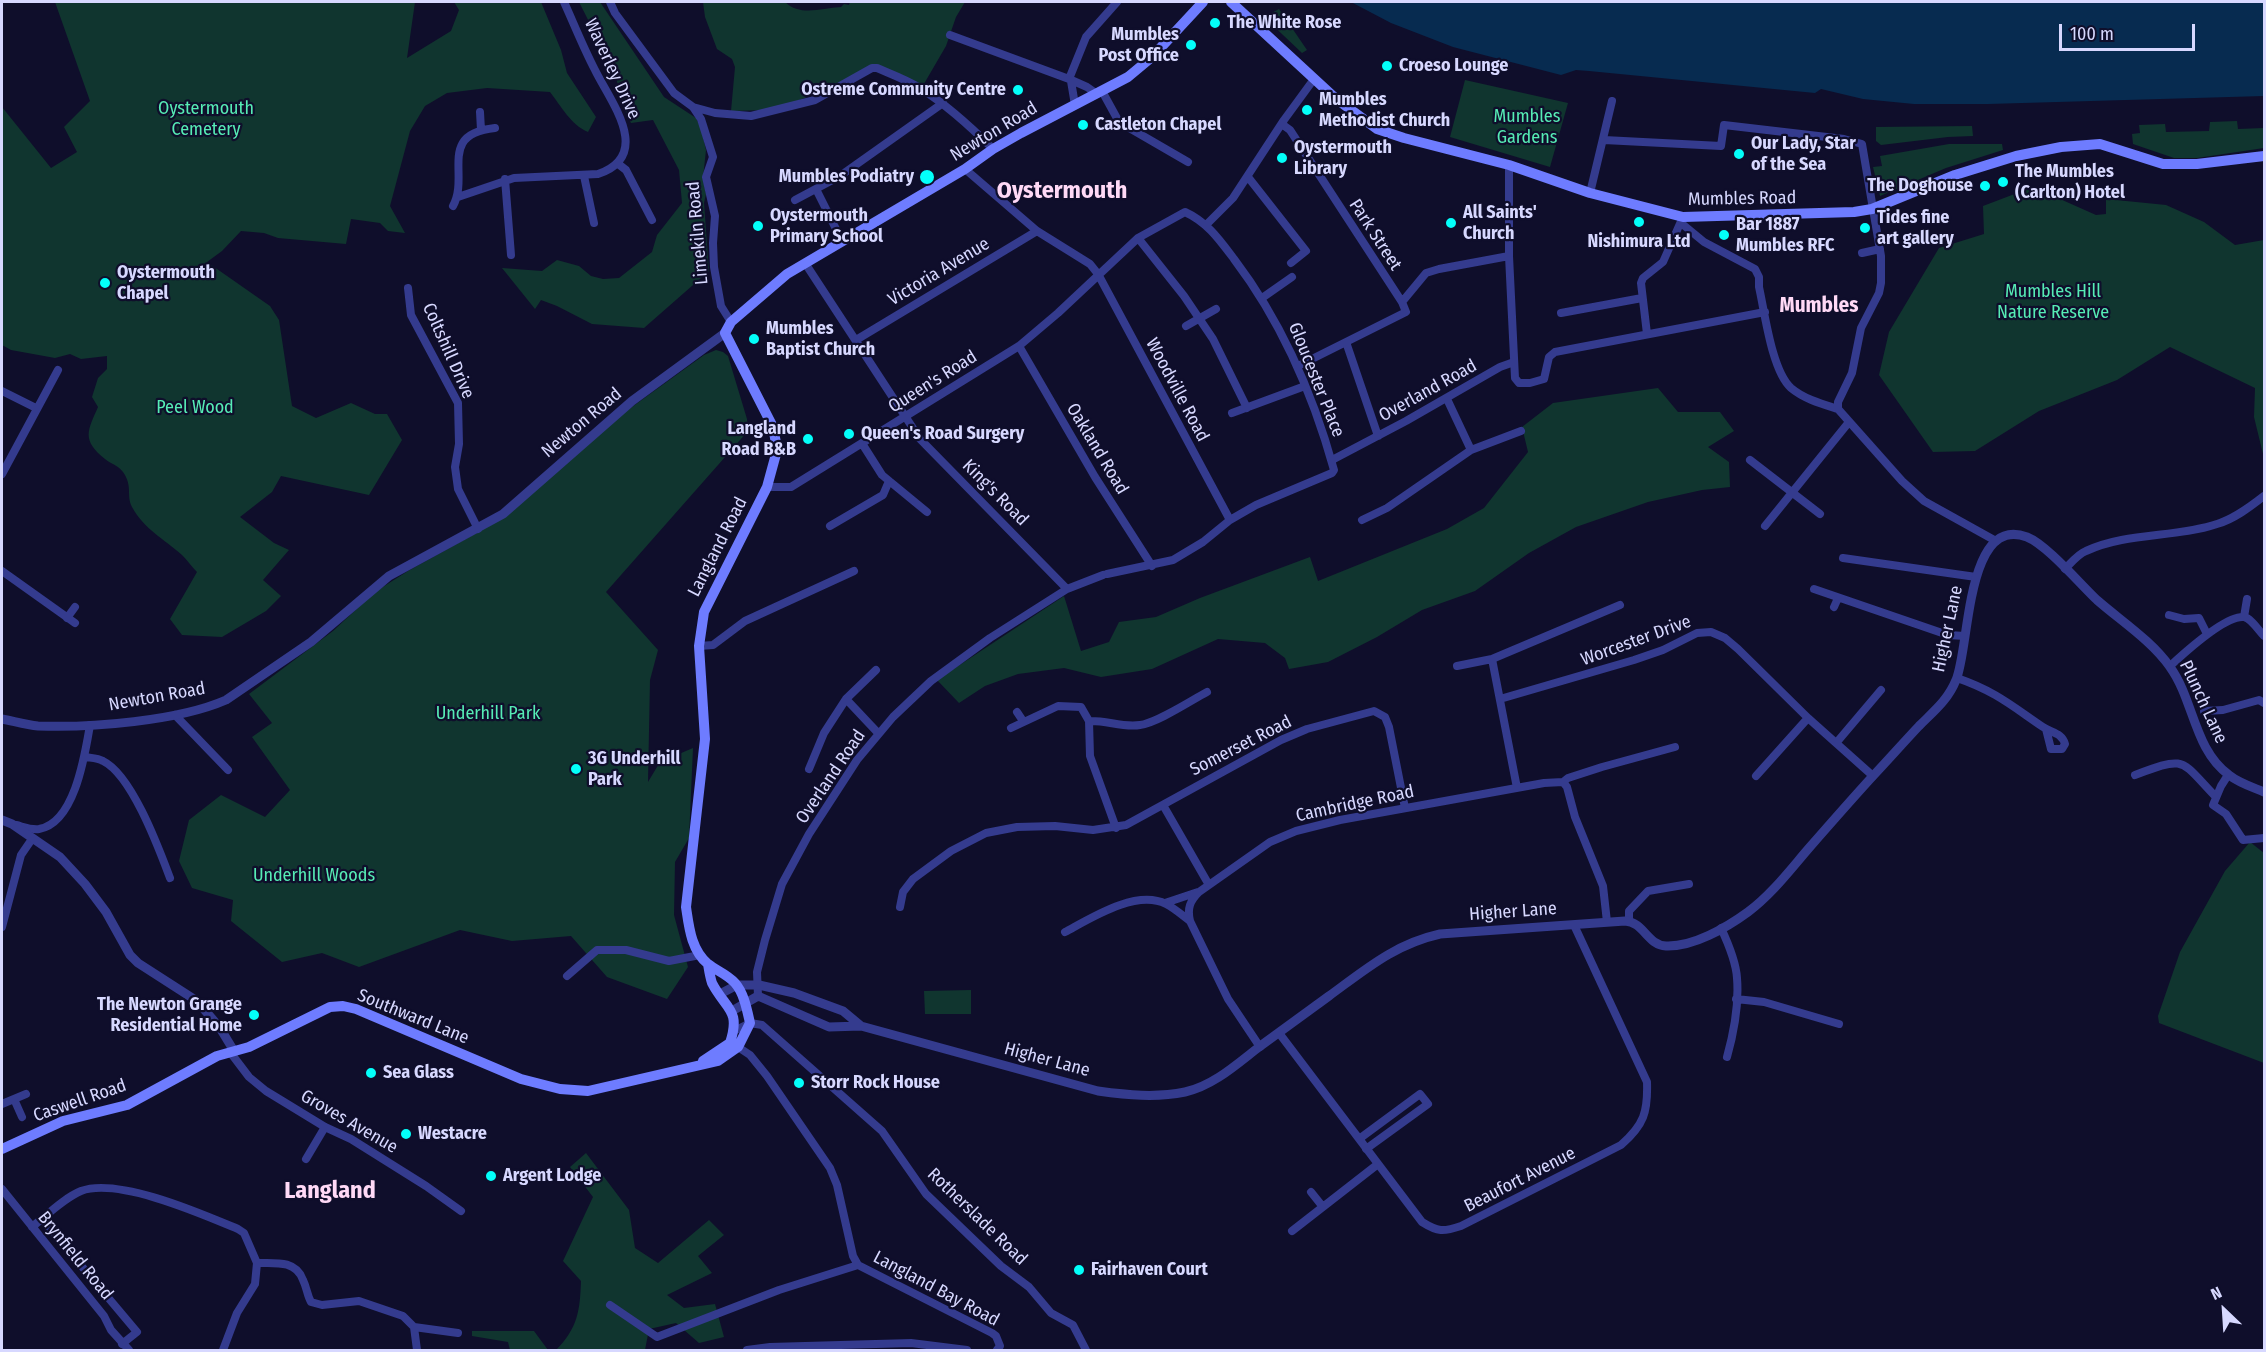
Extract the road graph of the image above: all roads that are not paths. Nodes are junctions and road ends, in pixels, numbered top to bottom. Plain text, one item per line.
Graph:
1 (564, 2) edge
2 (610, 2) edge
3 (1117, 2) edge
4 (1203, 2) edge
5 (1231, 2) edge
6 (950, 35) dead end
7 (1314, 79) junction
8 (1070, 80) junction
9 (1100, 93) junction
10 (1612, 101) dead end
11 (943, 104) junction
12 (1075, 105) junction
13 (693, 107) junction
14 (480, 112) dead end
15 (1283, 125) junction
16 (495, 128) dead end
17 (481, 130) junction
18 (1604, 140) junction
19 (993, 149) junction
20 (2265, 156) edge
21 (1188, 162) dead end
22 (617, 163) junction
23 (1509, 165) junction
24 (965, 169) junction
25 (584, 176) junction
26 (1248, 177) junction
27 (505, 179) junction
28 (816, 189) junction
29 (1590, 193) junction
30 (458, 197) junction
31 (795, 200) dead end
32 (453, 206) dead end
33 (1872, 209) junction
34 (652, 220) dead end
35 (1682, 220) junction
36 (594, 223) dead end
37 (1207, 224) junction
38 (1038, 231) junction
39 (1138, 238) junction
40 (842, 241) junction
41 (1880, 249) junction
42 (1862, 253) dead end
43 (511, 255) dead end
44 (1509, 256) junction
45 (805, 263) junction
46 (1290, 263) dead end
47 (1098, 274) junction
48 (1292, 277) dead end
49 (408, 288) dead end
50 (1262, 298) junction
51 (1642, 298) junction
52 (1402, 302) junction
53 (1216, 309) dead end
54 (1765, 312) junction
55 (1561, 313) dead end
56 (1200, 318) junction
57 (731, 322) junction
58 (1186, 326) dead end
59 (725, 333) junction
60 (1647, 334) junction
61 (856, 340) junction
62 (1346, 342) junction
63 (1019, 346) junction
64 (1514, 362) junction
65 (1298, 366) junction
66 (58, 370) dead end
67 (1305, 386) junction
68 (2, 391) edge
69 (1447, 399) junction
70 (36, 408) junction
71 (1247, 408) junction
72 (1838, 409) junction
73 (1232, 413) dead end
74 (906, 415) junction
75 (1849, 422) junction
76 (1521, 431) dead end
77 (1378, 436) junction
78 (862, 445) junction
79 (1471, 450) junction
80 (1332, 460) junction
81 (1750, 460) dead end
82 (2, 474) edge
83 (889, 481) junction
84 (767, 487) junction
85 (1792, 493) junction
86 (2265, 496) edge
87 (927, 512) dead end
88 (1820, 514) dead end
89 (1230, 520) junction
90 (1362, 520) dead end
91 (830, 526) dead end
92 (1765, 526) dead end
93 (478, 529) junction
94 (1996, 541) junction
95 (1843, 558) dead end
96 (1152, 566) junction
97 (2065, 569) junction
98 (2, 571) edge
99 (854, 571) dead end
100 (1976, 577) junction
101 (1067, 589) junction
102 (1814, 589) dead end
103 (1838, 598) junction
104 (2247, 599) dead end
105 (1620, 605) dead end
106 (75, 607) dead end
107 (1834, 607) dead end
108 (2169, 615) dead end
109 (2244, 617) junction
110 (67, 618) junction
111 (75, 623) dead end
112 (2207, 634) junction
113 (1965, 636) junction
114 (2265, 636) edge
115 (699, 646) junction
116 (1492, 659) junction
117 (1457, 666) dead end
118 (2170, 666) junction
119 (876, 670) dead end
120 (1957, 678) junction
121 (1881, 690) dead end
122 (1207, 692) dead end
123 (846, 699) junction
124 (1500, 699) junction
125 (2265, 703) edge
126 (2204, 711) dead end
127 (1017, 712) dead end
128 (175, 715) junction
129 (1808, 718) junction
130 (2, 719) edge
131 (1023, 721) junction
132 (1089, 721) junction
133 (90, 725) junction
134 (1011, 728) dead end
135 (2046, 729) dead end
136 (878, 733) junction
137 (1837, 742) junction
138 (1675, 747) dead end
139 (85, 757) junction
140 (809, 769) dead end
141 (228, 770) dead end
142 (2135, 775) dead end
143 (2228, 775) junction
144 (1756, 776) dead end
145 (1873, 776) junction
146 (1563, 782) junction
147 (1517, 788) junction
148 (2265, 792) edge
149 (2216, 798) junction
150 (1163, 805) junction
151 (1405, 808) junction
152 (2, 820) edge
153 (12, 824) junction
154 (1116, 828) junction
155 (2265, 838) edge
156 (32, 839) junction
157 (170, 879) dead end
158 (1689, 884) dead end
159 (1209, 885) junction
160 (1199, 892) junction
161 (1165, 903) junction
162 (900, 907) dead end
163 (1190, 921) junction
164 (1629, 921) junction
165 (1607, 922) junction
166 (1574, 925) junction
167 (2, 927) edge
168 (1721, 928) junction
169 (1065, 932) dead end
170 (704, 959) junction
171 (567, 976) dead end
172 (737, 985) junction
173 (759, 985) junction
174 (720, 994) junction
175 (758, 996) junction
176 (1736, 999) junction
177 (744, 1003) junction
178 (732, 1011) junction
179 (750, 1023) junction
180 (1839, 1024) dead end
181 (861, 1026) junction
182 (735, 1030) junction
183 (1279, 1033) junction
184 (734, 1045) junction
185 (1260, 1047) junction
186 (232, 1051) junction
187 (1727, 1057) dead end
188 (26, 1094) dead end
189 (14, 1099) junction
190 (2, 1104) edge
191 (22, 1117) dead end
192 (325, 1127) junction
193 (1359, 1139) junction
194 (2, 1149) edge
195 (1366, 1149) junction
196 (306, 1159) dead end
197 (1378, 1164) junction
198 (2, 1189) edge
199 (1311, 1192) dead end
200 (1323, 1207) junction
201 (461, 1211) dead end
202 (42, 1219) junction
203 (32, 1227) junction
204 (1292, 1231) dead end
205 (257, 1263) junction
206 (858, 1265) junction
207 (610, 1305) dead end
208 (414, 1327) junction
209 (458, 1333) dead end
210 (122, 1344) junction
211 (129, 1350) edge
212 (223, 1350) edge
213 (417, 1350) edge
214 (747, 1350) edge
215 (967, 1350) edge
216 (997, 1350) edge
217 (1086, 1350) edge

1 - 22 street, Waverley Drive
2 - 13 street
3 - 8 street
4 - 9 main road, Newton Road
5 - 7 main road, Mumbles Road
6 - 8 street
7 - 15 street
7 - 23 main road, Mumbles Road
8 - 9 street
8 - 12 street
9 - 12 main road, Newton Road
9 - 21 street
10 - 18 street
11 - 13 street
11 - 19 street
11 - 28 street
12 - 19 main road, Newton Road
13 - 57 street, Limekiln Road
14 - 17 street
15 - 26 street
15 - 52 street, Park Street
16 - 17 street
17 - 30 street
18 - 29 street
18 - 33 street
19 - 24 main road, Newton Road
20 - 33 main road, Mumbles Road
22 - 25 street
22 - 34 street
23 - 29 main road, Mumbles Road
23 - 44 street
24 - 38 street
24 - 40 main road, Newton Road
25 - 27 street
25 - 36 street
26 - 37 street
26 - 46 street
27 - 30 street
27 - 43 street
28 - 31 street
28 - 40 street
29 - 35 main road, Mumbles Road
30 - 32 street
33 - 35 main road, Mumbles Road
33 - 41 street
35 - 51 street
35 - 54 street
37 - 39 street, Queen's Road
37 - 50 street, Gloucester Place
38 - 47 street
38 - 61 street, Victoria Avenue
39 - 47 street, Queen's Road
39 - 56 street
40 - 45 main road, Newton Road
41 - 42 street
41 - 72 street
44 - 52 street
44 - 64 street
45 - 57 main road, Newton Road
45 - 61 street, King's Road
47 - 63 street, Queen's Road
47 - 89 street, Woodville Road
48 - 50 street
49 - 93 street, Coltshill Drive
50 - 65 street, Gloucester Place
51 - 55 street
51 - 60 street
52 - 62 street
53 - 56 street
54 - 60 street
54 - 72 street
56 - 58 street
56 - 71 street
57 - 59 main road, Newton Road
59 - 84 main road, Langland Road
59 - 93 street, Newton Road
60 - 64 street
61 - 74 street, King's Road
62 - 65 street
62 - 77 street
63 - 74 street, Queen's Road
63 - 96 street, Oakland Road
64 - 69 street, Overland Road
65 - 67 street, Gloucester Place
66 - 70 street
67 - 71 street
67 - 80 street, Gloucester Place
68 - 70 street
69 - 77 street, Overland Road
69 - 79 street
70 - 82 street
71 - 73 street
72 - 75 street
74 - 78 street, Queen's Road
74 - 101 street, King's Road
75 - 85 street
75 - 94 street
76 - 79 street
77 - 80 street, Overland Road
78 - 83 street
78 - 84 street, Queen's Road
79 - 90 street
80 - 89 street, Overland Road
81 - 85 street
83 - 87 street
83 - 91 street
84 - 115 main road, Langland Road
85 - 88 street
85 - 92 street
86 - 97 street
89 - 96 street, Overland Road
93 - 128 street, Newton Road
94 - 97 street, Plunch Lane
94 - 100 street, Higher Lane
95 - 100 street
96 - 101 street, Overland Road
97 - 118 street, Plunch Lane
98 - 110 street
99 - 115 street
100 - 113 street, Higher Lane
101 - 136 street, Overland Road
102 - 103 street
103 - 107 street
103 - 113 street
104 - 109 street
105 - 116 street
106 - 110 street
108 - 112 street
109 - 112 street
109 - 114 street
110 - 111 street
112 - 118 street
113 - 120 street, Higher Lane
115 - 170 main road, Langland Road
116 - 117 street
116 - 124 street
118 - 143 street, Plunch Lane
119 - 123 street
120 - 135 street
120 - 145 street, Higher Lane
121 - 137 street
122 - 132 street
123 - 136 street
123 - 140 street
124 - 129 street, Worcester Drive
124 - 147 street
125 - 126 street
127 - 131 street
128 - 133 street, Newton Road
128 - 141 street
129 - 137 street, Worcester Drive
129 - 144 street
130 - 133 street
131 - 132 street
131 - 134 street
132 - 154 street
133 - 139 street, Newton Road
136 - 173 street, Overland Road
137 - 145 street, Worcester Drive
138 - 146 street, Cambridge Road
139 - 153 street, Newton Road
139 - 157 street
142 - 149 street
143 - 148 street, Plunch Lane
143 - 149 street
145 - 168 street, Higher Lane
146 - 147 street, Cambridge Road
146 - 165 street
147 - 151 street, Cambridge Road
149 - 155 street
150 - 151 street, Somerset Road
150 - 154 street, Somerset Road
150 - 159 street
151 - 159 street, Cambridge Road
152 - 153 street, Newton Road
153 - 156 street
154 - 162 street
156 - 167 street
156 - 186 street
158 - 164 street
159 - 160 street, Cambridge Road
160 - 161 street, Cambridge Road
160 - 163 street
161 - 163 street
161 - 169 street
163 - 185 street
164 - 165 street, Higher Lane
164 - 168 street, Higher Lane
165 - 166 street, Higher Lane
166 - 183 street, Higher Lane
166 - 197 street, Beaufort Avenue
168 - 176 street
170 - 171 street
170 - 172 main road
170 - 174 main road, Langland Road
172 - 173 street, Higher Lane
172 - 174 street, Higher Lane
172 - 177 main road
173 - 175 street, Overland Road
173 - 181 street, Higher Lane
174 - 178 main road, Langland Road
175 - 177 street
175 - 181 street, Higher Lane
176 - 180 street
176 - 187 street
177 - 178 street
177 - 179 main road
178 - 182 main road, Langland Road
179 - 182 street
179 - 184 main road
179 - 217 street, Rotherslade Road
181 - 185 street, Higher Lane
182 - 184 main road
183 - 185 street, Higher Lane
183 - 193 street, Beaufort Avenue
184 - 186 main road, Southward Lane
184 - 206 street, Langland Bay Road
186 - 192 street, Groves Avenue
186 - 194 main road, Caswell Road
188 - 189 street
189 - 190 street
189 - 191 street
192 - 196 street
192 - 201 street, Groves Avenue
193 - 195 street, Beaufort Avenue
193 - 195 street
195 - 197 street, Beaufort Avenue
197 - 200 street
198 - 203 street, Brynfield Road
199 - 200 street
200 - 204 street
202 - 203 street
202 - 205 street
202 - 210 street, Brynfield Road
203 - 210 street, Brynfield Road
205 - 208 street
205 - 212 street
206 - 207 street
206 - 216 street, Langland Bay Road
208 - 209 street
208 - 213 street
210 - 211 street, Brynfield Road
214 - 215 street

